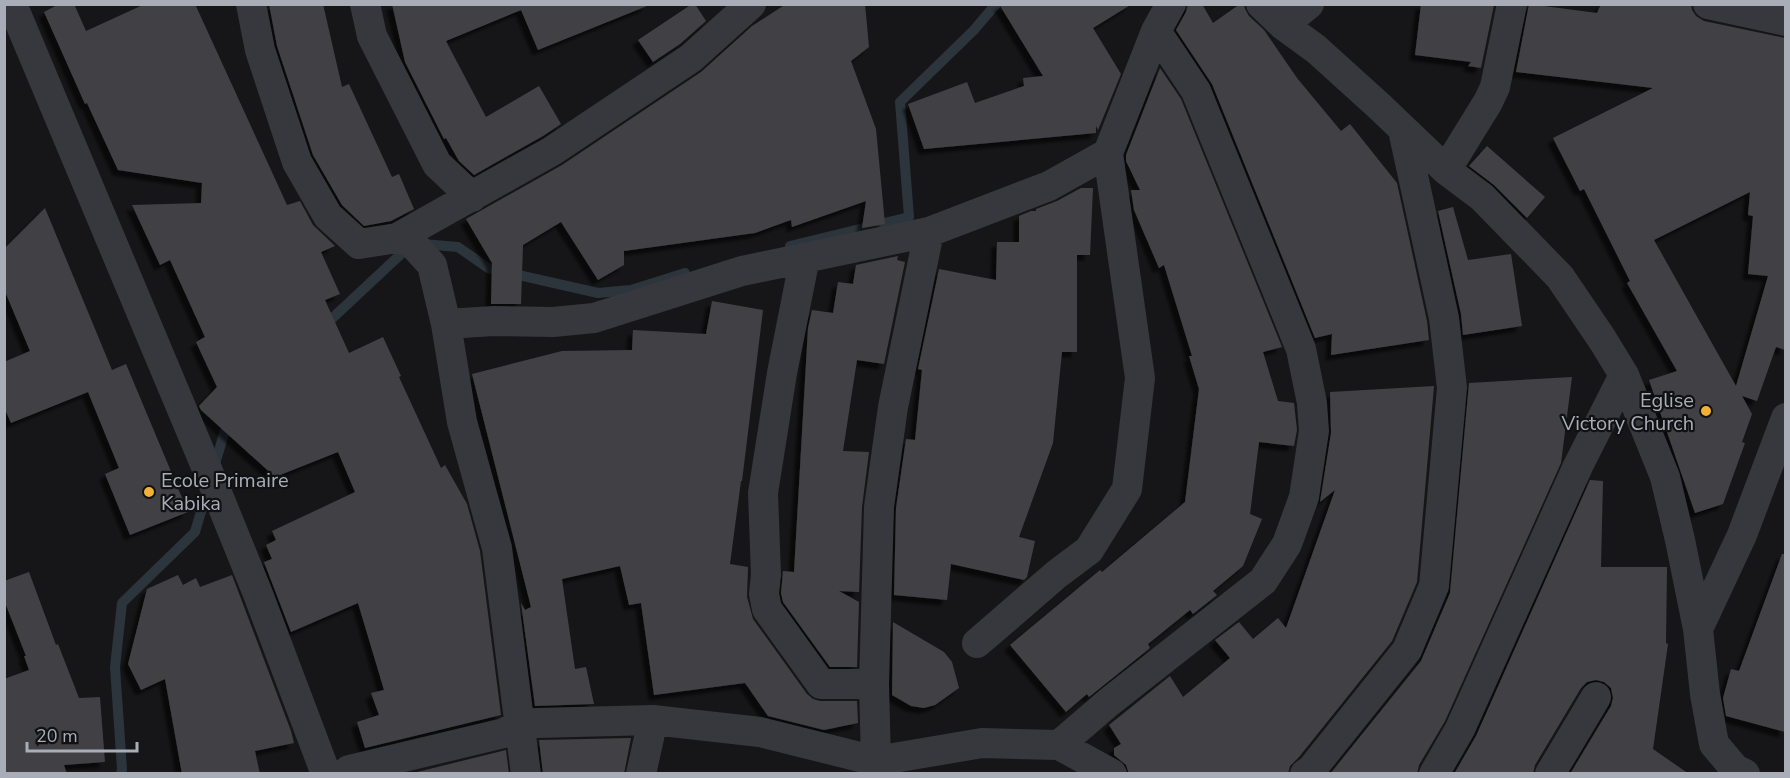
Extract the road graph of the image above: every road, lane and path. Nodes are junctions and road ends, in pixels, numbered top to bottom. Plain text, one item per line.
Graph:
1 (12, 4) edge
2 (251, 4) edge
3 (365, 4) edge
4 (751, 4) edge
5 (1171, 4) edge
6 (1261, 4) edge
7 (1309, 4) edge
8 (1512, 4) edge
9 (1708, 4) edge
10 (1785, 21) edge
11 (1283, 25) junction
12 (1156, 31) junction
13 (1403, 130) junction
14 (1108, 153) junction
15 (1446, 170) junction
16 (472, 197) junction
17 (929, 232) junction
18 (404, 240) junction
19 (805, 257) junction
20 (446, 324) junction
21 (1624, 375) junction
22 (1785, 418) edge
23 (1698, 629) junction
24 (977, 643) dead end
25 (874, 684) junction
26 (1596, 697) dead end
27 (652, 720) junction
28 (520, 724) junction
29 (1059, 745) junction
30 (876, 761) junction
31 (1737, 772) edge
32 (326, 774) edge
33 (344, 774) edge
34 (526, 774) edge
35 (641, 774) edge
36 (1112, 774) edge
37 (1305, 774) edge
38 (1434, 774) edge
39 (1551, 774) edge

1 - 32 street
2 - 18 street
3 - 16 street
4 - 16 street
5 - 12 street
6 - 11 street
7 - 11 street
8 - 15 street
9 - 10 street
11 - 13 street
12 - 14 street
12 - 29 street
13 - 15 street
13 - 37 street
14 - 17 street
14 - 24 street
15 - 21 street
16 - 18 street
17 - 19 street
17 - 25 street
18 - 20 street
19 - 20 street
19 - 25 street
20 - 28 street
21 - 23 street
21 - 38 street
22 - 23 street
23 - 31 street
25 - 30 street
26 - 39 street
27 - 28 street
27 - 30 street
27 - 35 street
28 - 33 street
28 - 34 street
29 - 30 street
29 - 36 street

